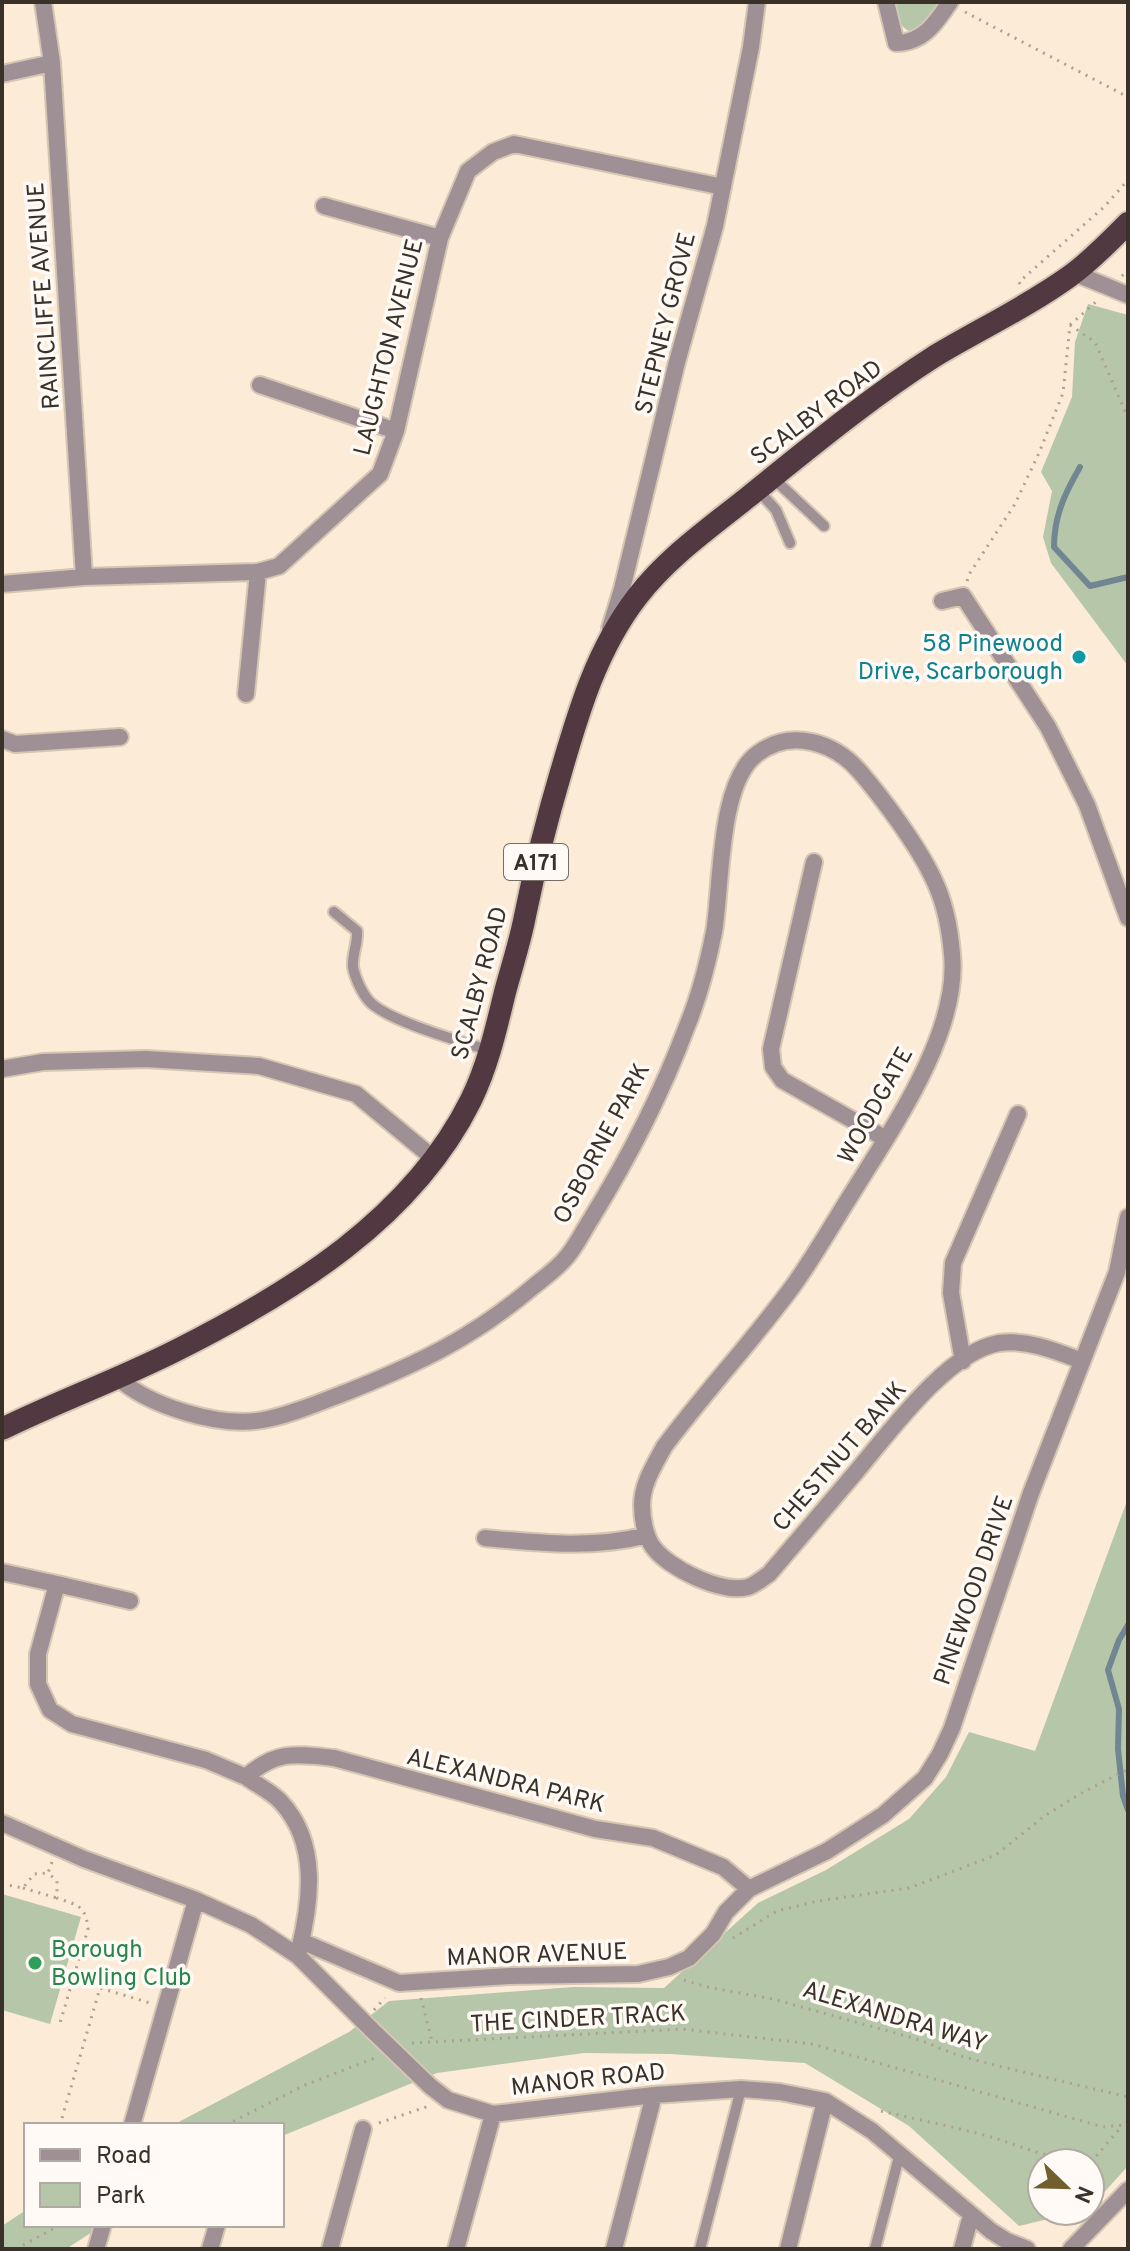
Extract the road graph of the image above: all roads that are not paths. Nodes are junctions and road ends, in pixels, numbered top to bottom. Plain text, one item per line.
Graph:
1 (43, 2) edge
2 (757, 2) edge
3 (886, 2) edge
4 (952, 4) edge
5 (52, 63) junction
6 (2, 74) edge
7 (723, 187) junction
8 (324, 206) dead end
9 (1128, 223) edge
10 (440, 238) junction
11 (1074, 273) junction
12 (1128, 295) edge
13 (260, 385) dead end
14 (396, 431) junction
15 (765, 483) junction
16 (824, 526) dead end
17 (790, 543) dead end
18 (258, 572) junction
19 (84, 577) junction
20 (2, 584) edge
21 (942, 601) dead end
22 (602, 653) junction
23 (246, 694) dead end
24 (120, 737) dead end
25 (2, 739) edge
26 (758, 753) joint
27 (814, 862) dead end
28 (334, 912) dead end
29 (1128, 918) edge
30 (491, 1051) junction
31 (2, 1069) edge
32 (1018, 1114) dead end
33 (886, 1139) junction
34 (433, 1158) junction
35 (1127, 1225) edge
36 (963, 1361) junction
37 (1082, 1361) junction
38 (117, 1377) junction
39 (2, 1429) edge
40 (647, 1535) junction
41 (485, 1538) dead end
42 (2, 1572) edge
43 (57, 1584) junction
44 (130, 1601) dead end
45 (246, 1777) junction
46 (2, 1823) edge
47 (749, 1889) junction
48 (196, 1900) junction
49 (300, 1948) junction
50 (741, 2089) junction
51 (654, 2095) junction
52 (825, 2101) junction
53 (493, 2114) junction
54 (133, 2123) edge
55 (363, 2129) road end
56 (900, 2153) junction
57 (1128, 2190) edge
58 (971, 2215) junction
59 (102, 2227) edge
60 (216, 2227) edge
61 (96, 2249) edge
62 (210, 2249) edge
63 (330, 2249) edge
64 (456, 2249) edge
65 (614, 2249) edge
66 (700, 2249) edge
67 (788, 2249) edge
68 (875, 2249) edge
69 (962, 2249) edge
70 (1027, 2249) edge
71 (1071, 2249) edge

1 - 5 street, RAINCLIFFE AVENUE
2 - 7 street, STEPNEY GROVE
3 - 4 street
5 - 6 street
5 - 19 street, RAINCLIFFE AVENUE
7 - 10 street, LAUGHTON AVENUE
7 - 22 street, STEPNEY GROVE
8 - 10 street
9 - 11 highway, SCALBY ROAD / A171
10 - 14 street, LAUGHTON AVENUE
11 - 12 street
11 - 15 highway, SCALBY ROAD / A171
13 - 14 street
14 - 18 street, LAUGHTON AVENUE
15 - 16 lane
15 - 17 lane
15 - 22 highway, SCALBY ROAD / A171
18 - 19 street, LAUGHTON AVENUE
18 - 23 street
19 - 20 street, LAUGHTON AVENUE
21 - 29 street
22 - 30 highway, SCALBY ROAD / A171
24 - 25 street
26 - 33 street, WOODGATE
26 - 38 street, OSBORNE PARK
27 - 33 street
28 - 30 lane
30 - 34 highway, SCALBY ROAD / A171
31 - 34 street
32 - 36 street
33 - 40 street, WOODGATE
34 - 38 highway, SCALBY ROAD / A171
35 - 37 street, PINEWOOD DRIVE
36 - 37 street, CHESTNUT BANK
36 - 40 street, CHESTNUT BANK
37 - 47 street, PINEWOOD DRIVE
38 - 39 highway, SCALBY ROAD / A171
40 - 41 street
42 - 43 street
43 - 44 street
43 - 45 street
45 - 47 street, ALEXANDRA PARK
45 - 49 street
46 - 48 street, MANOR ROAD
47 - 49 street, MANOR AVENUE
48 - 49 street, MANOR ROAD
48 - 54 street
49 - 53 street, MANOR ROAD, bridge
50 - 51 street, MANOR ROAD
50 - 52 street, MANOR ROAD
50 - 66 lane
51 - 53 street, MANOR ROAD
51 - 65 street
52 - 56 street, MANOR ROAD
52 - 67 street
53 - 64 street
55 - 63 street
56 - 58 street, MANOR ROAD
56 - 68 lane
57 - 71 street
58 - 69 street
58 - 70 street, MANOR ROAD
59 - 61 street
60 - 62 street

